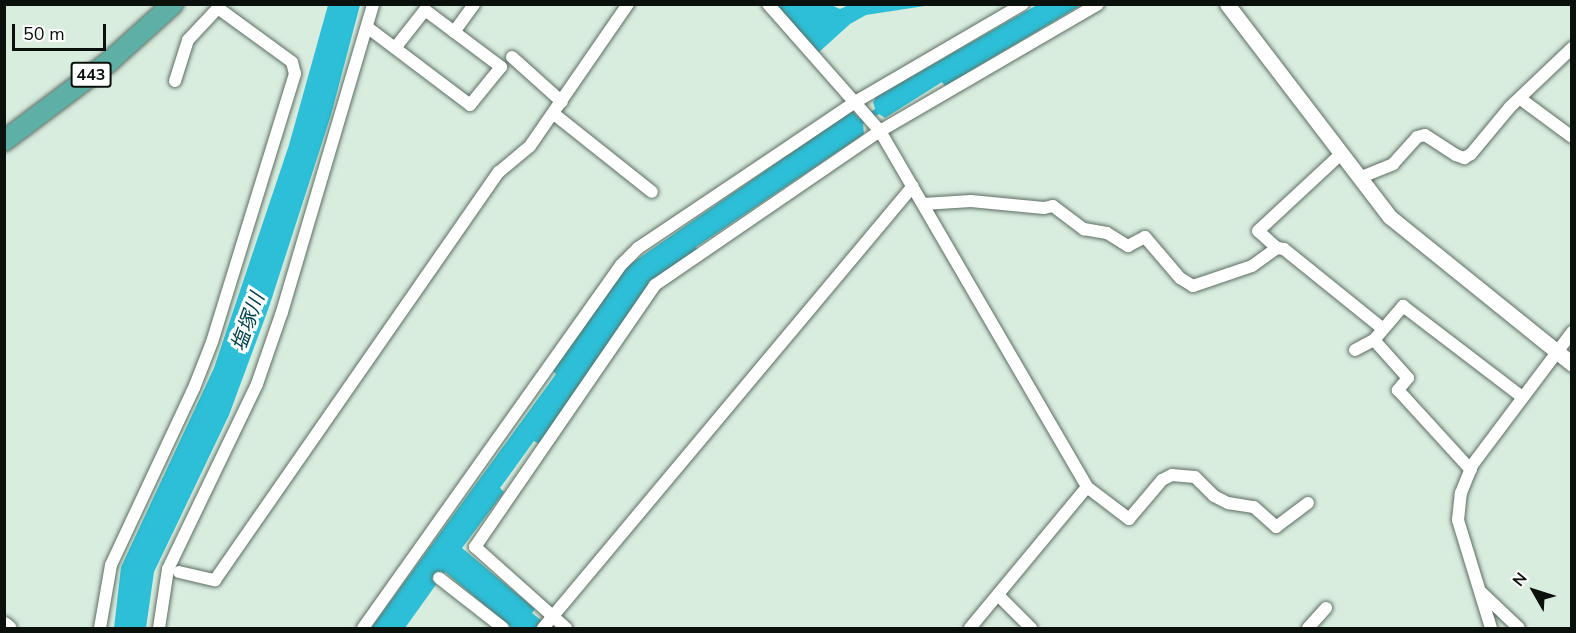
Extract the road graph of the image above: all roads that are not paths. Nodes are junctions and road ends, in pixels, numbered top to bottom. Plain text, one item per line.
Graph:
1 (173, 4) edge
2 (373, 4) edge
3 (474, 4) edge
4 (628, 4) edge
5 (768, 4) edge
6 (1023, 4) edge
7 (1098, 4) edge
8 (1227, 4) edge
9 (367, 27) junction
10 (454, 32) junction
11 (395, 48) junction
12 (1572, 48) edge
13 (512, 57) dead end
14 (175, 81) dead end
15 (1522, 100) junction
16 (857, 101) junction
17 (562, 102) junction
18 (554, 114) junction
19 (880, 131) junction
20 (1572, 137) edge
21 (4, 141) edge
22 (1341, 154) junction
23 (1359, 178) junction
24 (913, 186) junction
25 (652, 192) dead end
26 (923, 204) junction
27 (1276, 248) junction
28 (1383, 329) junction
29 (1570, 337) edge
30 (1374, 340) junction
31 (1355, 350) dead end
32 (1556, 351) junction
33 (1572, 364) edge
34 (1522, 397) junction
35 (1471, 470) junction
36 (1088, 487) junction
37 (1308, 503) dead end
38 (178, 572) dead end
39 (439, 578) dead end
40 (1479, 589) junction
41 (998, 595) junction
42 (1326, 608) dead end
43 (552, 617) junction
44 (4, 624) edge
45 (9, 628) edge
46 (100, 628) edge
47 (159, 628) edge
48 (363, 628) edge
49 (503, 628) edge
50 (543, 628) edge
51 (566, 628) edge
52 (970, 628) edge
53 (1031, 628) edge
54 (1308, 628) edge
55 (1491, 628) edge
56 (1519, 628) edge

1 - 21 highway, 443
2 - 9 street
3 - 10 street
4 - 17 street
5 - 16 street
6 - 16 street
7 - 19 street
8 - 22 street
9 - 11 street
9 - 47 street
10 - 11 street
10 - 11 street
12 - 15 street
13 - 17 street
14 - 46 street
15 - 20 street
15 - 23 street
16 - 19 street
16 - 48 street
17 - 18 street
18 - 25 street
18 - 38 street
19 - 24 street
19 - 43 street
22 - 23 street
22 - 27 street
23 - 32 street
24 - 26 street
24 - 43 street
26 - 27 street
26 - 36 street
27 - 28 street
28 - 30 street
28 - 34 street
29 - 32 street
30 - 31 street
30 - 35 street
32 - 33 street
32 - 34 street
34 - 35 street
35 - 40 street
36 - 37 street
36 - 41 street
39 - 49 street
40 - 55 street
40 - 56 street
41 - 52 street
41 - 53 street
42 - 54 street
43 - 50 street
43 - 51 street
44 - 45 street

